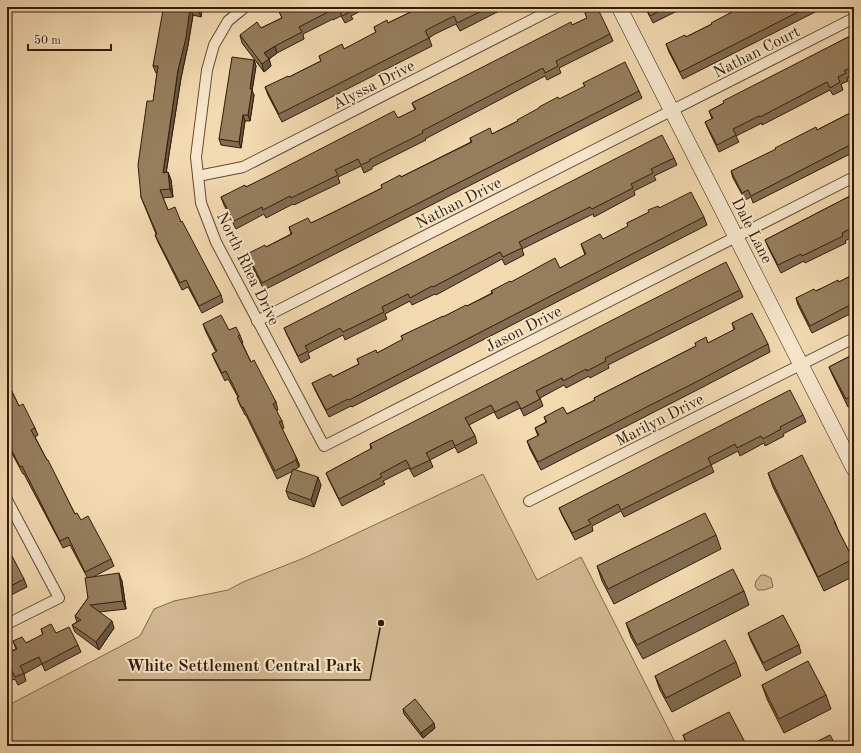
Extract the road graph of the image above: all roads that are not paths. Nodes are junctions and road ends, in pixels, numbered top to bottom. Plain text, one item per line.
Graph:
1 (245, 7) edge
2 (557, 7) edge
3 (619, 7) edge
4 (854, 18) edge
5 (672, 110) junction
6 (198, 176) junction
7 (854, 177) edge
8 (736, 237) junction
9 (258, 321) junction
10 (854, 338) edge
11 (801, 365) junction
12 (324, 446) joint
13 (854, 469) edge
14 (7, 500) edge
15 (529, 501) dead end
16 (7, 624) edge

1 - 6 street, North Rhea Drive
2 - 6 street, Alyssa Drive
3 - 5 street, Dale Lane
4 - 5 street, Nathan Court
5 - 8 street, Dale Lane
5 - 9 street, Nathan Drive
6 - 9 street, North Rhea Drive
7 - 8 street, Jason Drive
8 - 11 street, Dale Lane
8 - 12 street, Jason Drive
9 - 12 street, North Rhea Drive
10 - 11 street, Marilyn Drive
11 - 13 street, Dale Lane
11 - 15 street, Marilyn Drive
14 - 16 street

